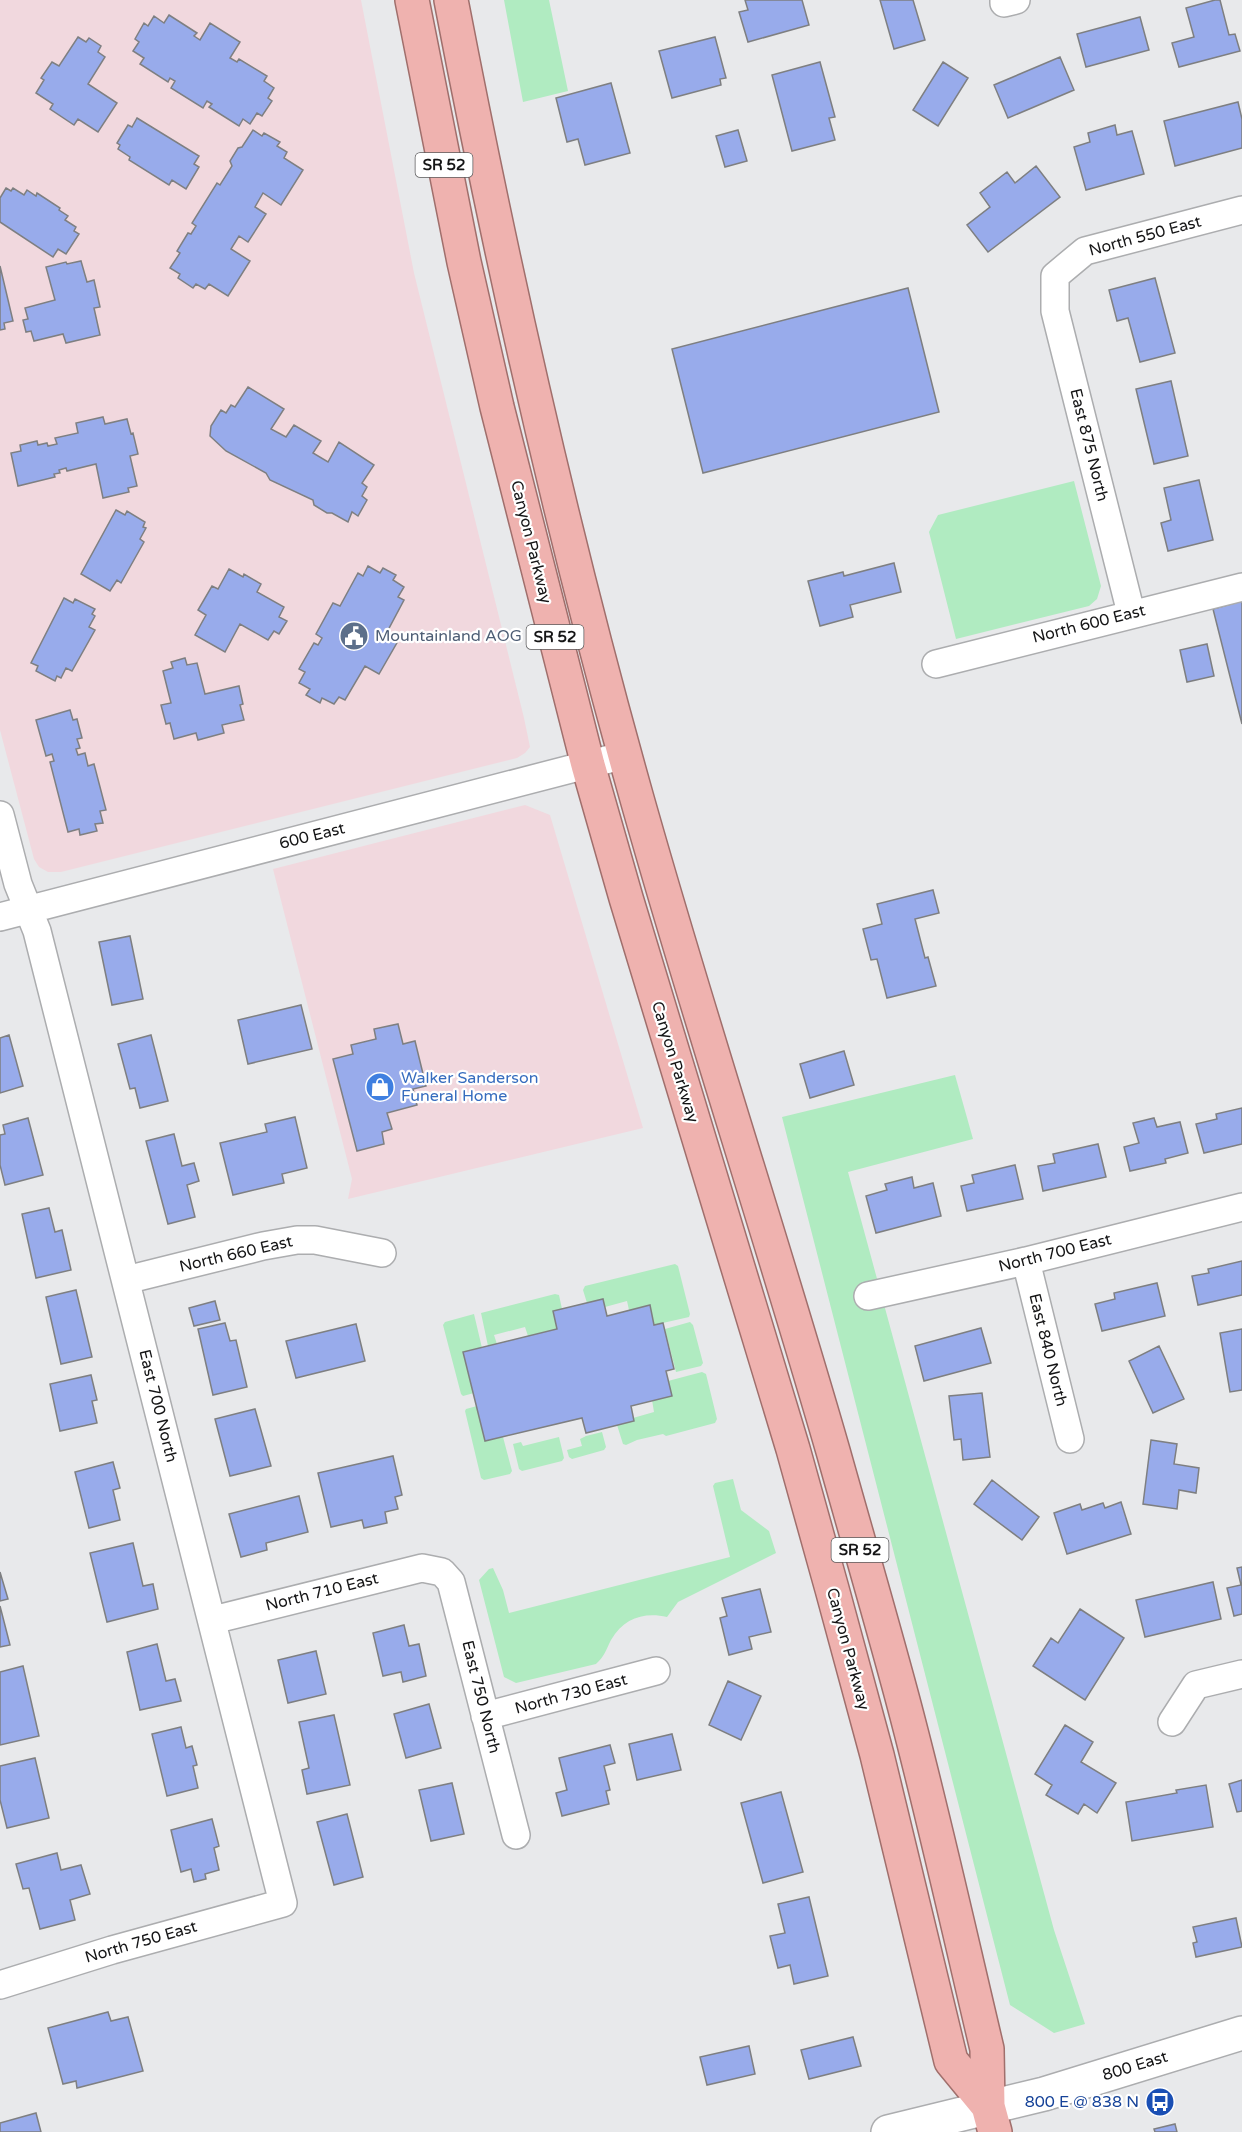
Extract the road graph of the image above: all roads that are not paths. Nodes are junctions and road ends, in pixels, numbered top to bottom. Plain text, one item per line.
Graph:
1 (412, 0) edge
2 (451, 0) edge
3 (1242, 210) edge
4 (1055, 276) joint
5 (1242, 587) edge
6 (1131, 613) junction
7 (936, 664) dead end
8 (625, 755) junction
9 (588, 765) junction
10 (0, 815) edge
11 (29, 910) junction
12 (0, 917) edge
13 (1242, 1207) edge
14 (382, 1253) dead end
15 (1026, 1261) junction
16 (126, 1280) junction
17 (868, 1296) dead end
18 (1070, 1439) dead end
19 (432, 1570) joint
20 (213, 1620) junction
21 (656, 1671) dead end
22 (1242, 1674) edge
23 (485, 1716) junction
24 (1172, 1722) dead end
25 (516, 1835) dead end
26 (283, 1904) joint
27 (0, 1985) edge
28 (1242, 2033) edge
29 (991, 2119) edge
30 (888, 2132) edge

1 - 9 highway, Canyon Parkway / SR 52
2 - 8 highway, SR 52
3 - 4 street, North 550 East
4 - 6 street, East 875 North
5 - 6 street, North 600 East
6 - 7 street, North 600 East
8 - 9 street, 600 East
8 - 29 highway, SR 52
9 - 11 street, 600 East
9 - 29 highway, Canyon Parkway / SR 52
10 - 11 street, East 700 North
11 - 12 street, 600 East
11 - 16 street, East 700 North
13 - 15 street, North 700 East
14 - 16 street, North 660 East
15 - 17 street, North 700 East
15 - 18 street, East 840 North
16 - 20 street, East 700 North
19 - 20 street, North 710 East
19 - 23 street, East 750 North
20 - 26 street, East 700 North
21 - 23 street, North 730 East
22 - 24 street
23 - 25 street, East 750 North
26 - 27 street, North 750 East
28 - 29 main road, 800 East
29 - 30 main road, 800 East

